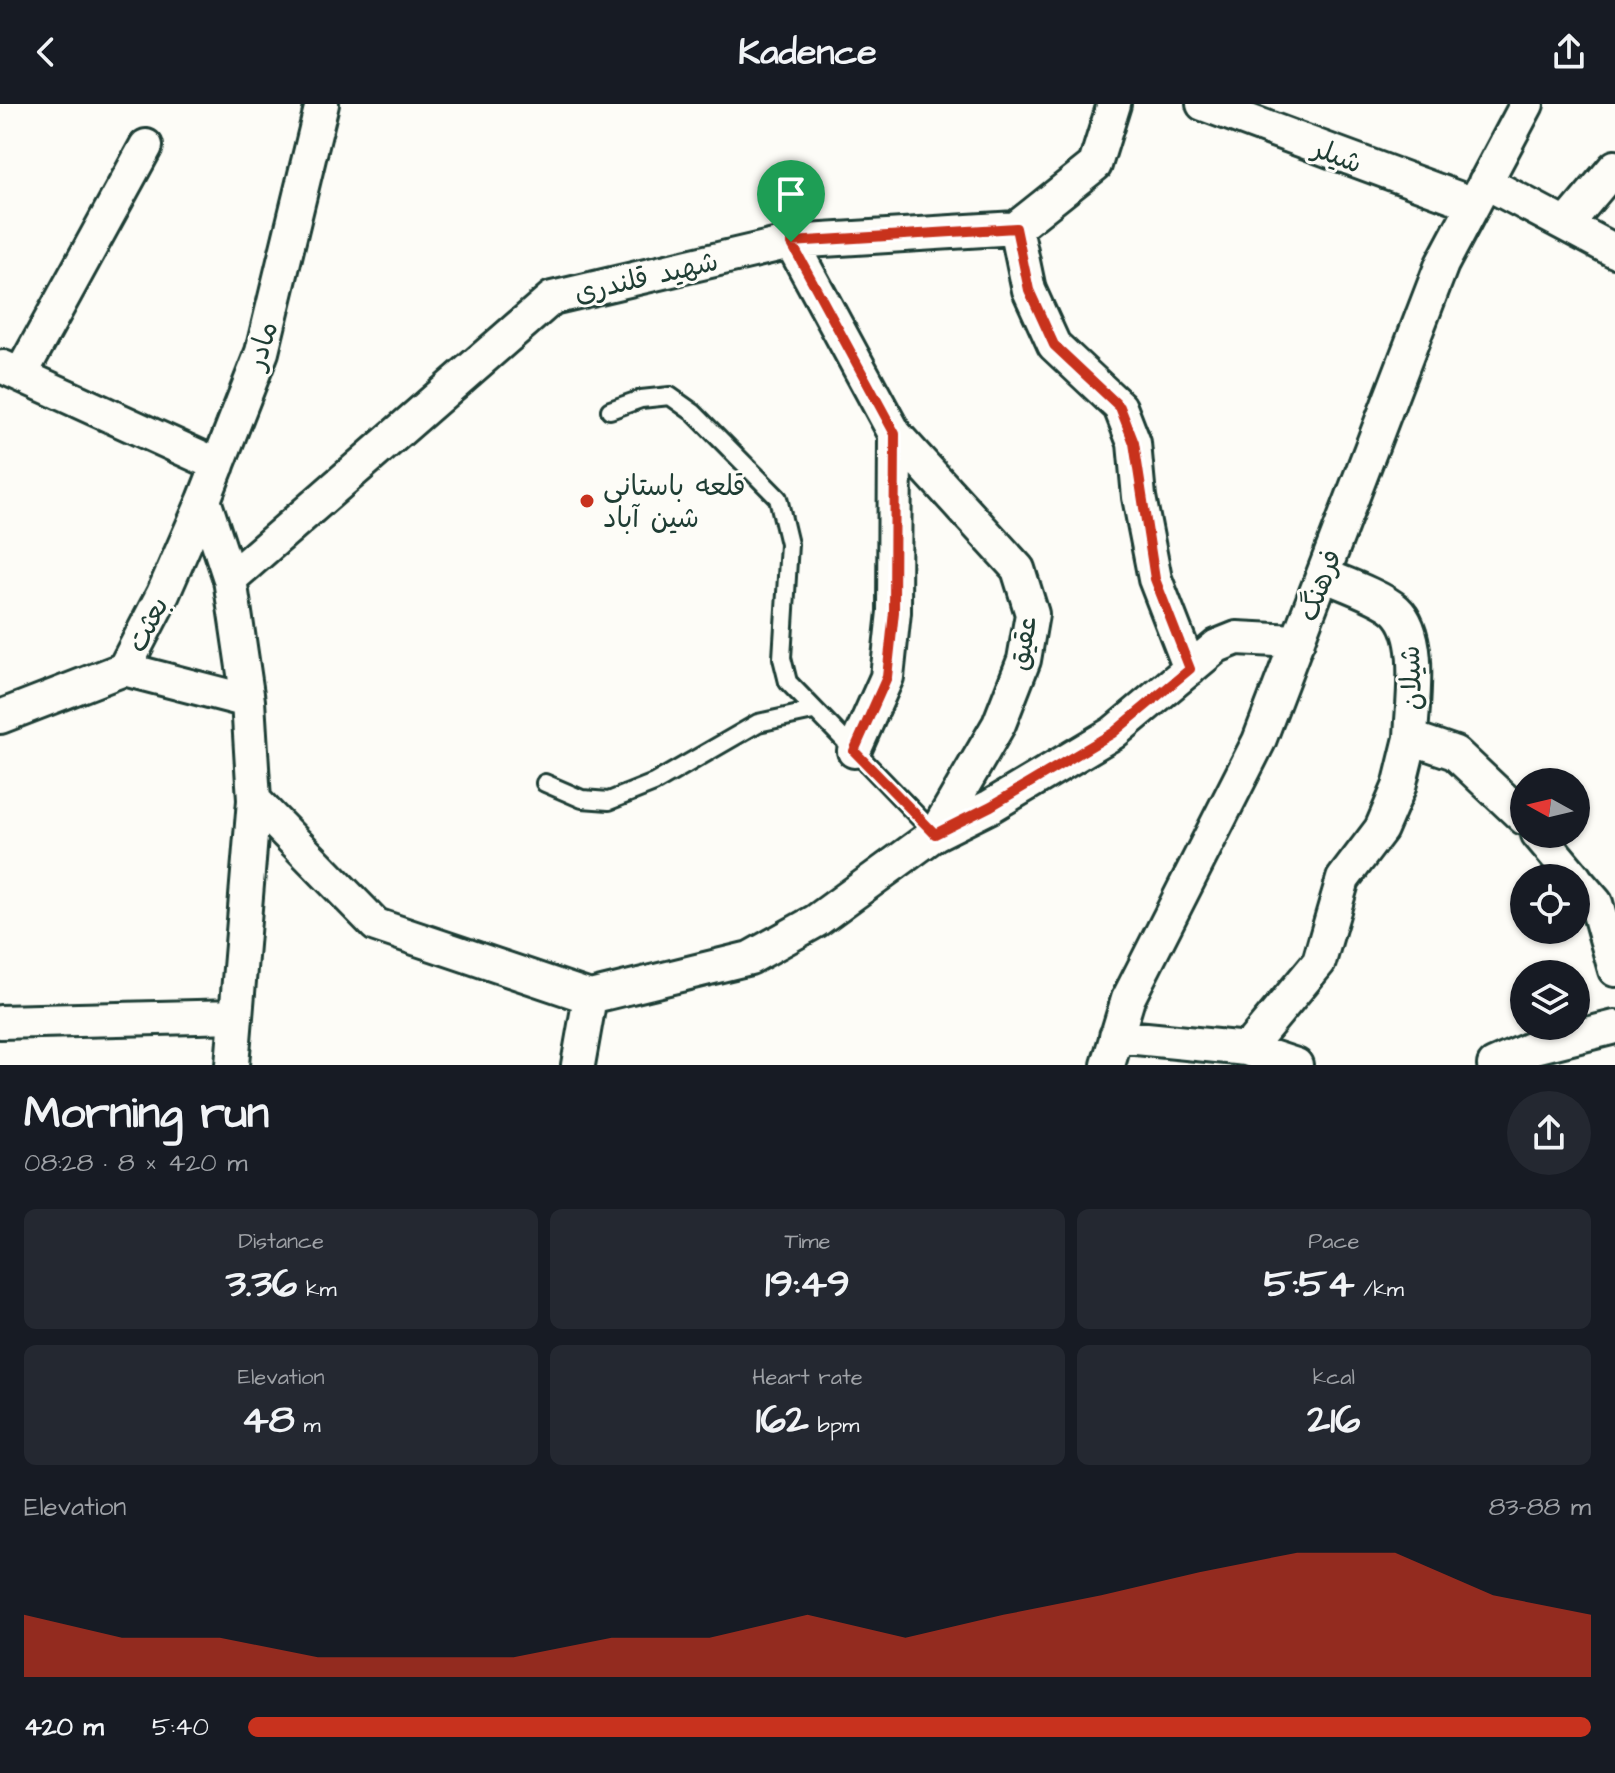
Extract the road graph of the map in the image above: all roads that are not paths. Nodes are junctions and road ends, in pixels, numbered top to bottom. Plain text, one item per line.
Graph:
1 (1114, 104) edge
2 (1203, 104) edge
3 (1527, 104) edge
4 (315, 106) edge
5 (146, 146) dead end
6 (1615, 167) edge
7 (1480, 193) junction
8 (1567, 224) junction
9 (1016, 228) junction
10 (791, 242) junction
11 (1615, 251) edge
12 (10, 370) edge
13 (610, 410) dead end
14 (895, 434) junction
15 (218, 465) junction
16 (204, 500) junction
17 (1323, 575) junction
18 (230, 579) junction
19 (1298, 641) junction
20 (124, 669) junction
21 (1190, 669) junction
22 (248, 701) junction
23 (813, 711) junction
24 (0, 717) edge
25 (1411, 738) junction
26 (854, 751) junction
27 (545, 783) dead end
28 (254, 800) junction
29 (1510, 805) edge
30 (935, 834) junction
31 (1552, 848) edge
32 (1567, 864) edge
33 (1590, 887) edge
34 (1615, 970) edge
35 (590, 997) junction
36 (236, 1016) junction
37 (0, 1022) edge
38 (1615, 1027) edge
39 (1247, 1049) junction
40 (1112, 1050) edge
41 (232, 1065) edge
42 (578, 1065) edge
43 (1296, 1065) edge
44 (1494, 1065) edge

1 - 9 street
2 - 7 street, شیلر
3 - 7 street, فرهنگ
4 - 15 street, مادر
5 - 12 street
6 - 8 street
7 - 8 street, شیلر
7 - 17 street, فرهنگ
8 - 11 street, شیلر
9 - 10 street, شهید قلندری
9 - 21 street
10 - 14 street
10 - 18 street, شهید قلندری
12 - 15 street
13 - 23 lane
14 - 26 street
14 - 30 street, عقیق
15 - 16 street, مادر
16 - 18 street
16 - 20 street, بعثت
17 - 19 street, فرهنگ
17 - 25 street, شیلان
18 - 22 street
19 - 21 street
19 - 40 street, فرهنگ
20 - 22 street
20 - 24 street, بعثت
21 - 30 street
22 - 28 street
23 - 26 lane
23 - 27 lane
25 - 29 street, شیلان
25 - 39 street
26 - 30 lane
28 - 35 street
28 - 36 street
30 - 35 street
31 - 32 street
33 - 34 street
35 - 42 street
36 - 37 street
36 - 41 street
38 - 44 street
39 - 40 street
39 - 43 street

